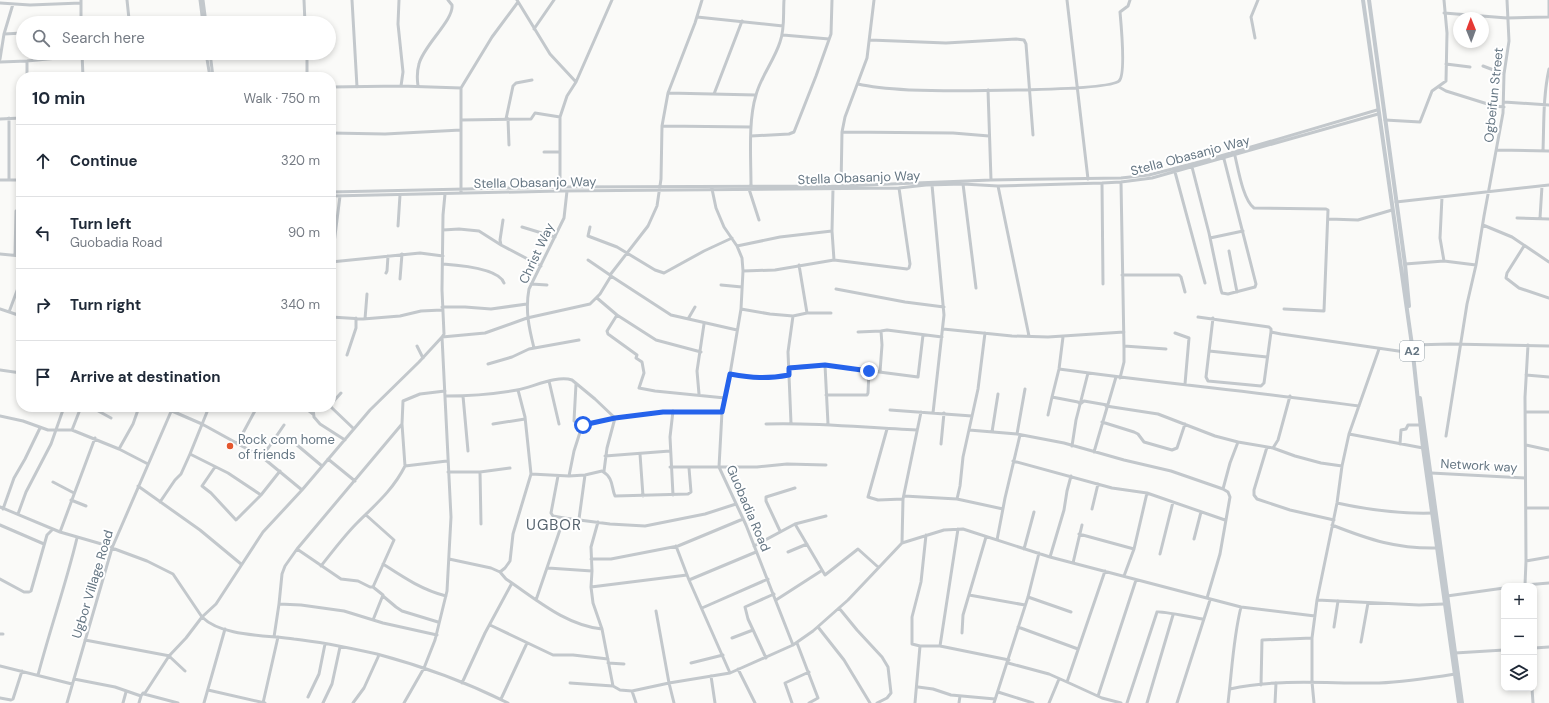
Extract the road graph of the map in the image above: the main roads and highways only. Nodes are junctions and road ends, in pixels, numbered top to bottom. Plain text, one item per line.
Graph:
1 (1363, 0) edge
2 (1369, 0) edge
3 (1412, 345) junction
4 (1445, 596) junction
5 (1459, 703) edge
6 (1462, 703) edge

1 - 3 highway, A2
2 - 3 highway, A2
3 - 4 highway, A2
3 - 4 highway, A2
4 - 5 highway, A2
4 - 6 highway, A2

